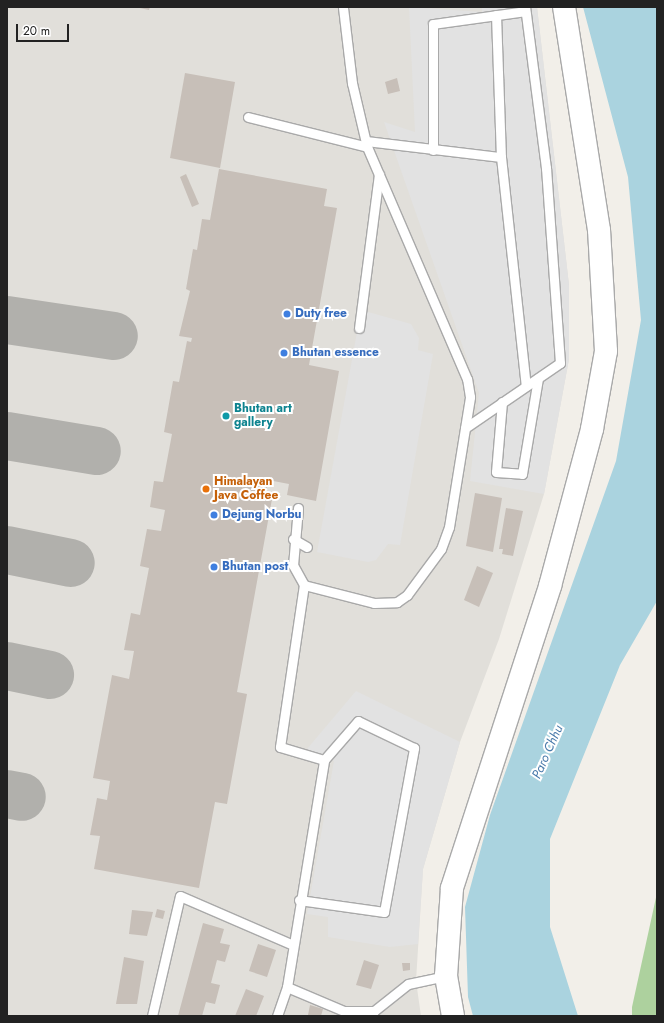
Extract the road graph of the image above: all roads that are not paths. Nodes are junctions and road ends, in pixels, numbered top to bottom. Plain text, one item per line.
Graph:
1 (342, 7) edge
2 (564, 7) edge
3 (525, 9) edge
4 (496, 15) junction
5 (248, 117) dead end
6 (366, 144) junction
7 (433, 150) junction
8 (501, 157) junction
9 (379, 174) junction
10 (359, 328) dead end
11 (538, 378) junction
12 (526, 386) junction
13 (502, 402) junction
14 (465, 428) junction
15 (298, 508) dead end
16 (293, 539) junction
17 (307, 547) dead end
18 (304, 585) junction
19 (324, 760) junction
20 (299, 900) junction
21 (293, 944) junction
22 (446, 976) junction
23 (286, 987) junction
24 (152, 1016) edge
25 (277, 1016) edge
26 (452, 1016) edge

1 - 6 lane
2 - 22 street
3 - 4 lane
3 - 11 lane
4 - 7 lane
4 - 8 lane
5 - 6 lane
6 - 7 lane
6 - 9 lane
7 - 8 lane
8 - 12 lane
9 - 10 lane
9 - 14 lane
11 - 12 lane
11 - 13 lane
12 - 13 lane
13 - 14 lane
14 - 18 lane
15 - 16 lane
16 - 17 lane
16 - 18 lane
18 - 19 lane
19 - 20 lane
19 - 20 lane
20 - 21 lane
21 - 23 lane
21 - 24 lane
22 - 23 lane
22 - 26 street
23 - 25 lane

